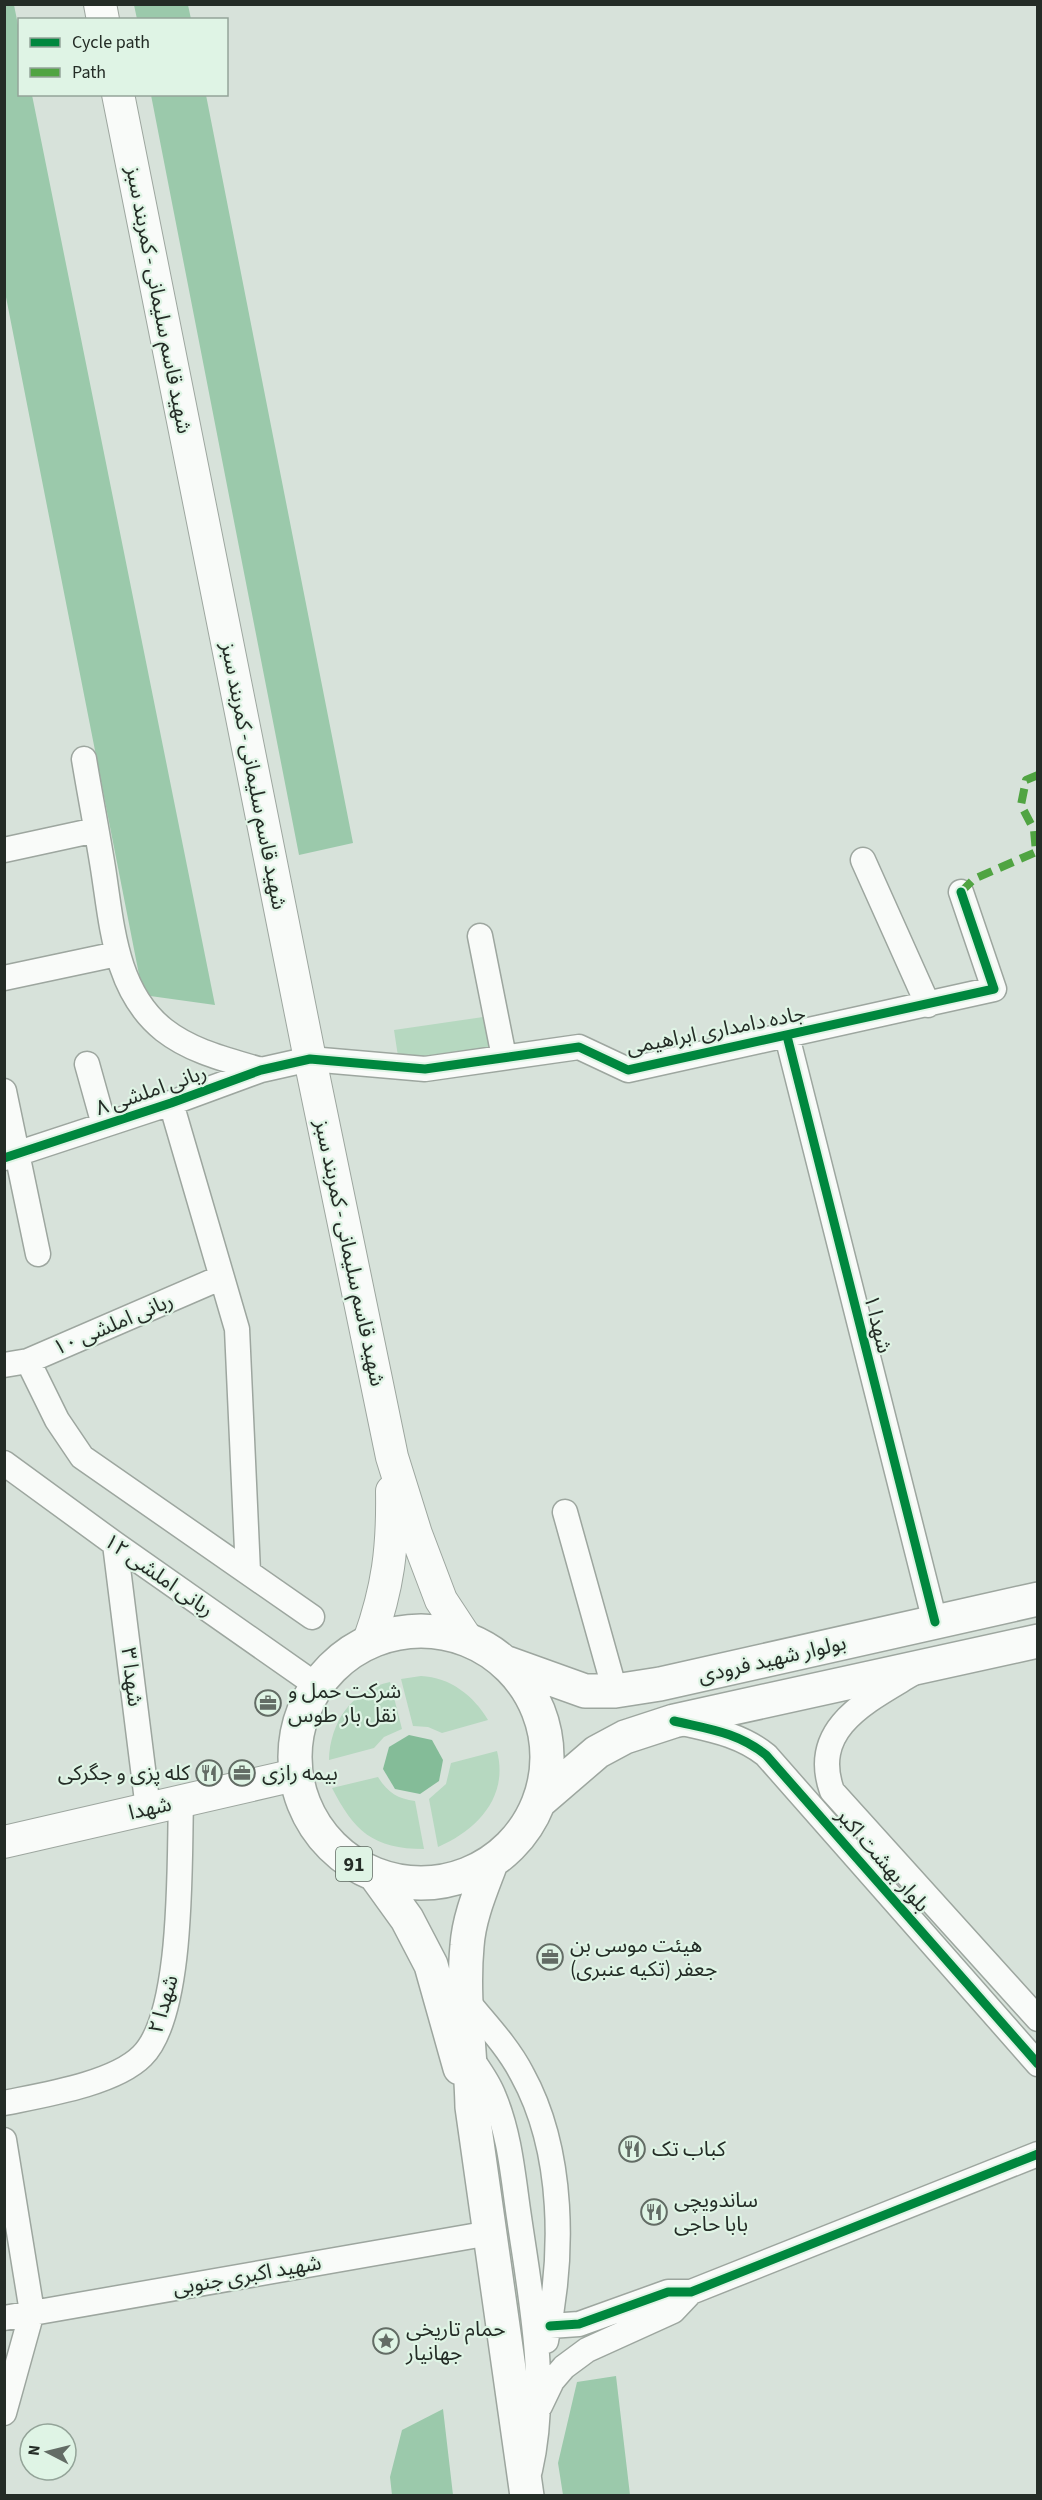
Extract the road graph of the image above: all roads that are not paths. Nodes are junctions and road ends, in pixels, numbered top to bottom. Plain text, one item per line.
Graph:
1 (118, 96) edge
2 (84, 759) dead end
3 (96, 830) junction
4 (4, 850) edge
5 (863, 860) dead end
6 (961, 892) dead end
7 (480, 936) dead end
8 (117, 954) junction
9 (4, 978) edge
10 (928, 1005) junction
11 (787, 1036) junction
12 (504, 1057) junction
13 (310, 1059) junction
14 (87, 1064) dead end
15 (261, 1070) junction
16 (4, 1091) edge
17 (171, 1103) junction
18 (104, 1125) junction
19 (11, 1156) edge
20 (38, 1254) dead end
21 (220, 1278) junction
22 (28, 1361) junction
23 (4, 1365) edge
24 (392, 1457) junction
25 (4, 1463) edge
26 (565, 1512) dead end
27 (115, 1544) junction
28 (248, 1572) junction
29 (1038, 1599) edge
30 (312, 1617) dead end
31 (935, 1622) junction
32 (466, 1638) junction
33 (369, 1641) junction
34 (1038, 1641) edge
35 (507, 1663) junction
36 (925, 1666) junction
37 (316, 1685) junction
38 (615, 1691) junction
39 (674, 1721) junction
40 (295, 1775) junction
41 (181, 1801) junction
42 (540, 1801) junction
43 (148, 1809) junction
44 (4, 1842) edge
45 (491, 1863) junction
46 (376, 1876) junction
47 (467, 2001) junction
48 (1038, 2019) edge
49 (471, 2058) junction
50 (1038, 2064) edge
51 (4, 2103) edge
52 (472, 2107) junction
53 (4, 2140) edge
54 (1038, 2154) edge
55 (490, 2233) junction
56 (691, 2292) junction
57 (32, 2312) junction
58 (4, 2318) edge
59 (550, 2326) junction
60 (538, 2382) junction
61 (4, 2413) edge
62 (537, 2413) junction
63 (527, 2491) edge

1 - 13 main road, شهید قاسم سلیمانی - کمربند سبز
2 - 3 street
3 - 4 street
3 - 8 street
5 - 10 street
6 - 10 street, جاده دامداری ابراهیمی
7 - 12 street
8 - 9 street
8 - 15 street
10 - 11 street, جاده دامداری ابراهیمی
11 - 12 street, جاده دامداری ابراهیمی
11 - 31 street, شهدا ۱
12 - 13 street, جاده دامداری ابراهیمی
13 - 15 street, ربانی املشی ۸
13 - 24 main road, شهید قاسم سلیمانی - کمربند سبز
14 - 18 street
15 - 17 street, ربانی املشی ۸
16 - 19 street
17 - 18 street, ربانی املشی ۸
17 - 21 street
18 - 19 street, ربانی املشی ۸
19 - 20 street
21 - 22 street, ربانی املشی ۱۰
21 - 28 street
22 - 23 street, ربانی املشی ۱۰
22 - 28 street
24 - 32 main road
24 - 33 main road
25 - 27 street, ربانی املشی ۱۲
26 - 38 street
27 - 37 street, ربانی املشی ۱۲
27 - 43 street, شهدا ۳
28 - 30 street
29 - 31 highway, بولوار شهید فرودی / 91
31 - 38 highway, بولوار شهید فرودی / 91
32 - 33 highway, 91
32 - 35 highway, 91
33 - 37 highway, 91
34 - 36 highway, بولوار شهید فرودی / 91
35 - 38 highway, بولوار شهید فرودی / 91
35 - 42 highway, 91
36 - 39 highway, بولوار شهید فرودی / 91
36 - 48 street, بلوار بهشت اکبر
37 - 40 highway, 91
39 - 42 highway, بولوار شهید فرودی / 91
39 - 50 street, بلوار بهشت اکبر
40 - 41 main road, شهدا
40 - 46 highway, 91
41 - 43 main road, شهدا
41 - 51 street, شهدا ۲
42 - 45 highway, 91
43 - 44 main road, شهدا
45 - 46 highway, 91
45 - 47 highway, 91
46 - 52 highway, 91
47 - 49 highway, 91
47 - 59 street
49 - 52 highway, 91
49 - 60 street
52 - 55 highway, 91
53 - 57 street
54 - 56 street
55 - 57 street, شهید اکبری جنوبی
55 - 63 highway, 91
56 - 59 street
56 - 62 street
57 - 58 street, شهید اکبری جنوبی
57 - 61 street
59 - 60 street
60 - 62 street
62 - 63 street

